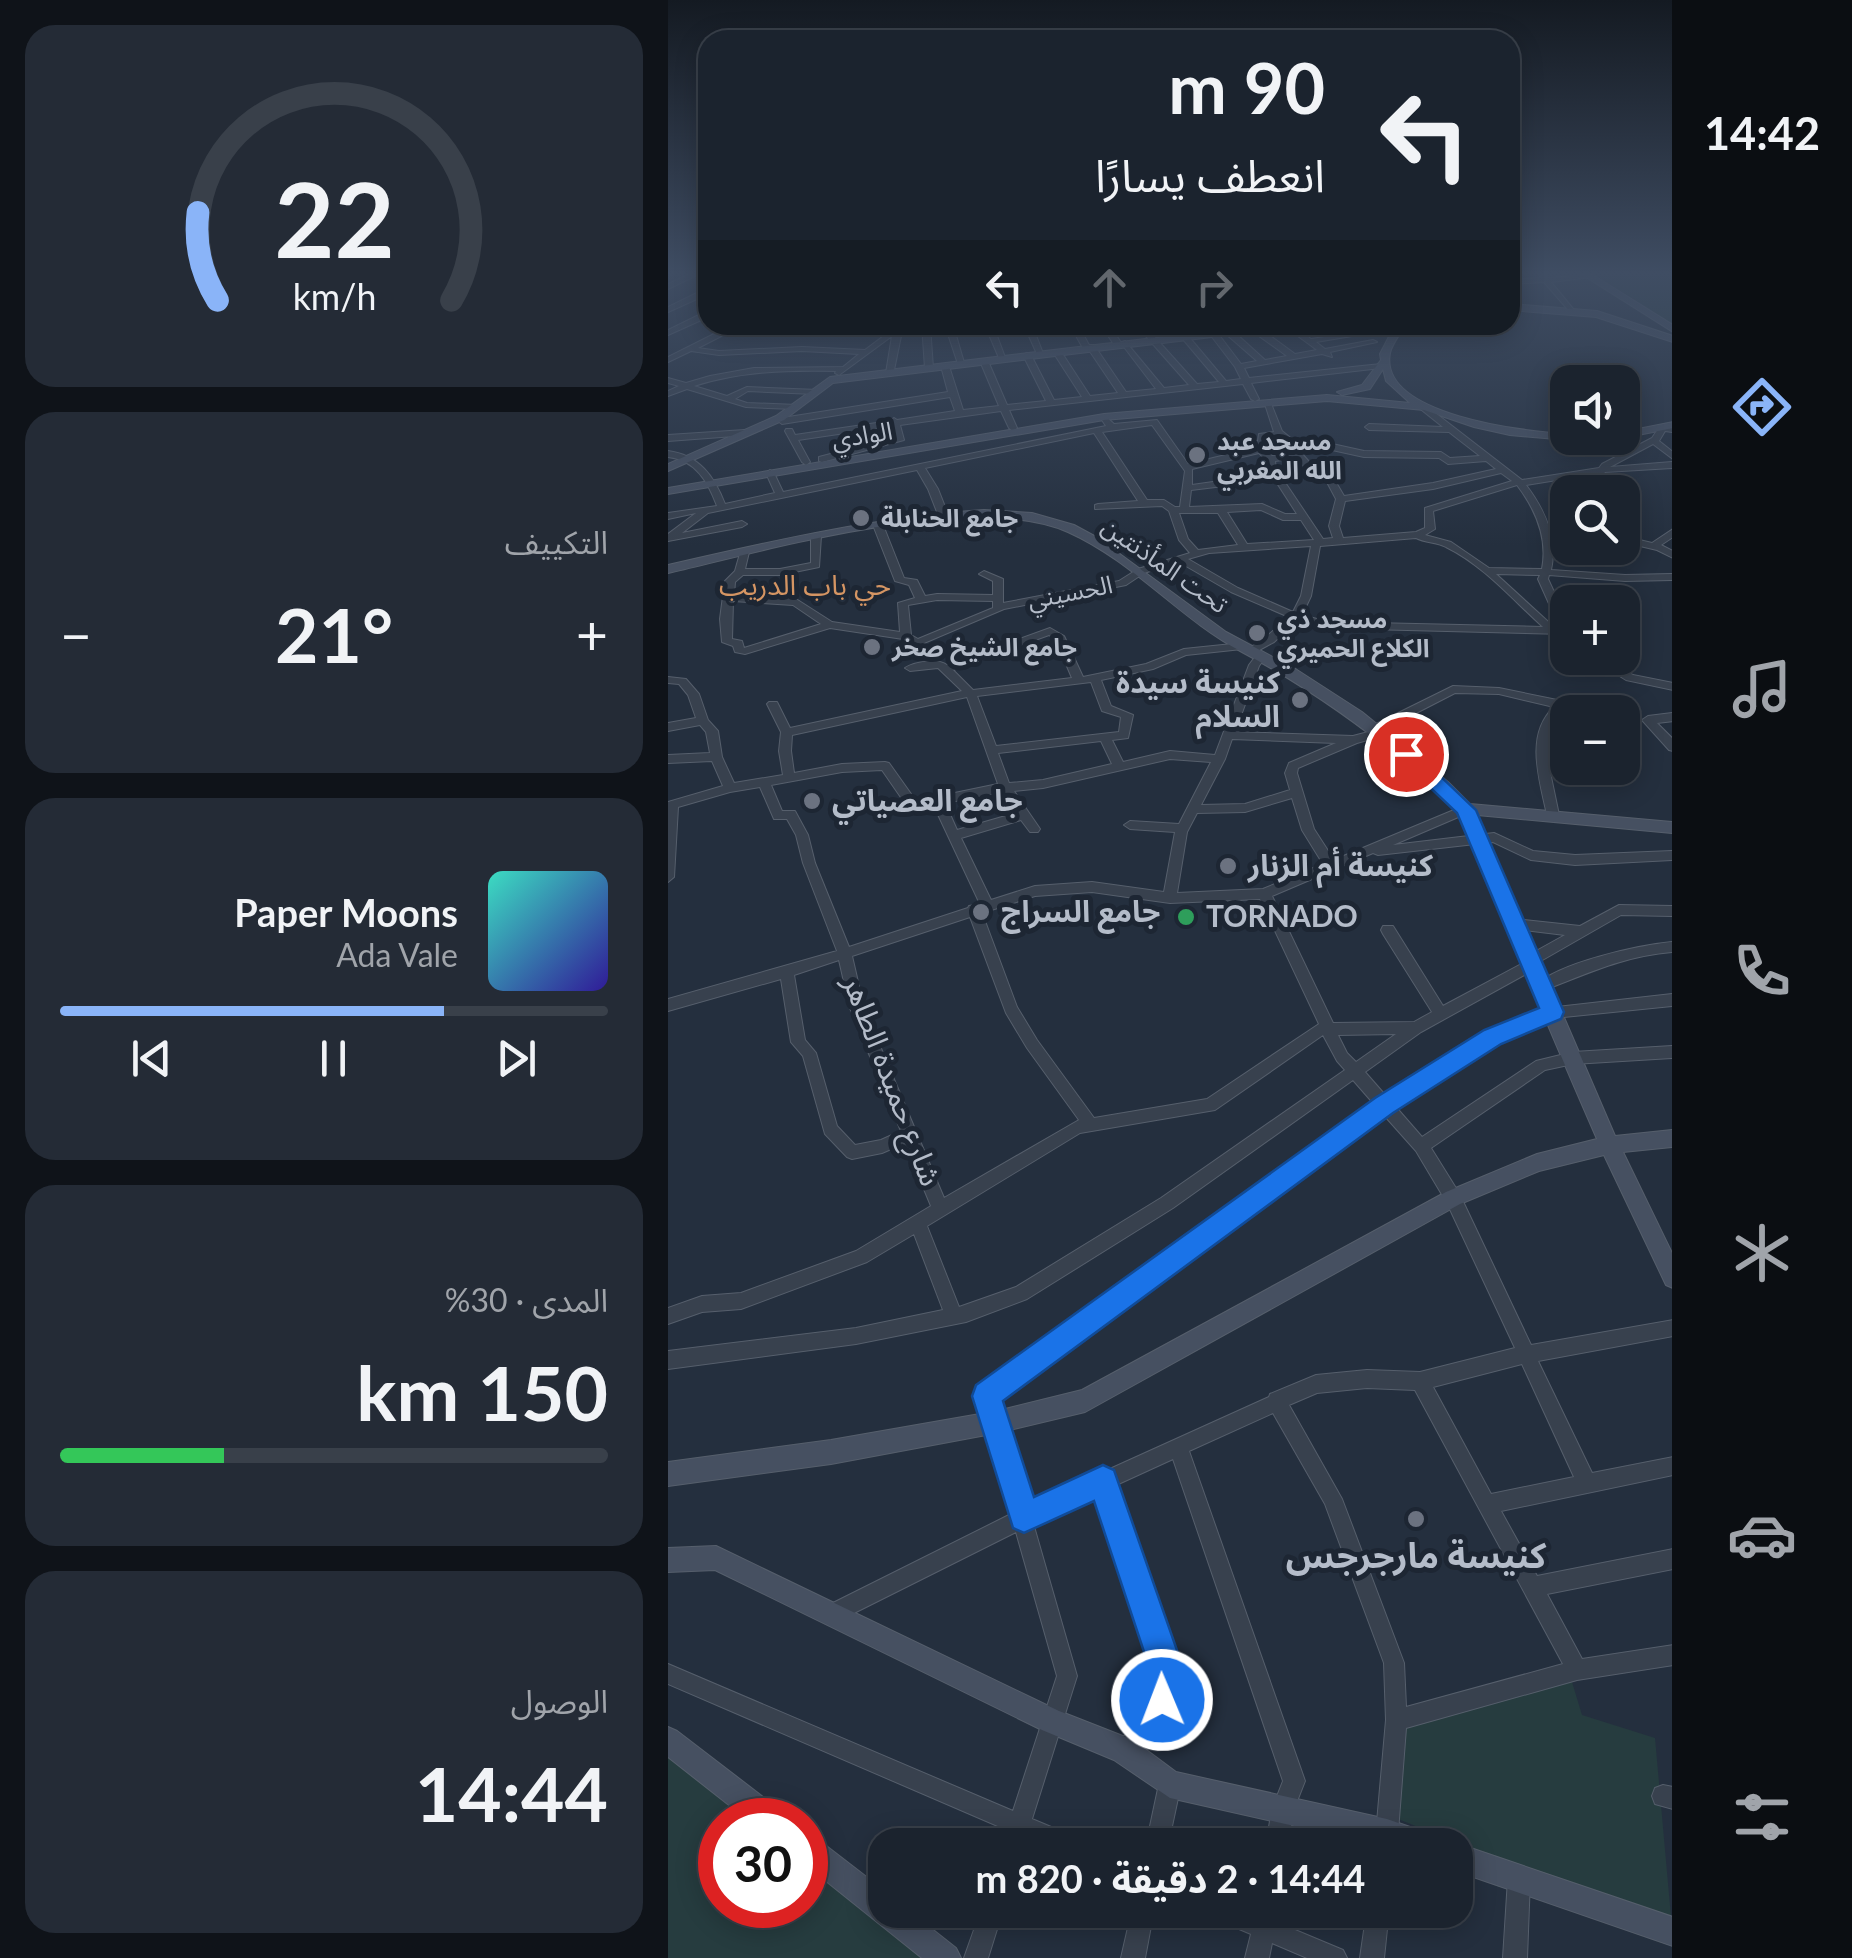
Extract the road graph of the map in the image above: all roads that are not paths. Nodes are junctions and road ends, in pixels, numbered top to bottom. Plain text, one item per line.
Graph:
1 (852, 363) edge
2 (892, 363) edge
3 (929, 363) edge
4 (967, 363) edge
5 (985, 363) edge
6 (1031, 363) edge
7 (1065, 363) edge
8 (1100, 363) edge
9 (1138, 363) edge
10 (1173, 363) edge
11 (1207, 363) edge
12 (1236, 363) edge
13 (1267, 363) edge
14 (1345, 363) edge
15 (962, 364) joint
16 (1264, 364) joint
17 (1382, 365) junction
18 (945, 366) junction
19 (929, 368) junction
20 (1239, 368) junction
21 (1354, 368) junction
22 (844, 370) junction
23 (744, 372) junction
24 (890, 372) junction
25 (668, 380) edge
26 (830, 380) junction
27 (1373, 380) junction
28 (1246, 381) junction
29 (1224, 383) junction
30 (684, 386) junction
31 (1194, 386) junction
32 (747, 389) junction
33 (1161, 390) junction
34 (814, 392) junction
35 (668, 394) edge
36 (953, 394) junction
37 (1123, 394) junction
38 (1088, 398) junction
39 (728, 400) junction
40 (1261, 400) junction
41 (1052, 402) junction
42 (1422, 406) junction
43 (794, 407) junction
44 (1005, 407) junction
45 (960, 413) junction
46 (781, 419) junction
47 (894, 421) junction
48 (1108, 422) junction
49 (1369, 427) dead end
50 (1013, 428) junction
51 (1669, 428) edge
52 (1096, 429) junction
53 (1449, 430) junction
54 (1640, 432) edge
55 (745, 434) junction
56 (1280, 434) junction
57 (1550, 436) edge
58 (668, 438) edge
59 (793, 438) junction
60 (1654, 440) junction
61 (1290, 443) junction
62 (1259, 450) junction
63 (668, 454) edge
64 (1300, 456) junction
65 (1672, 457) edge
66 (690, 458) junction
67 (1269, 458) junction
68 (1486, 458) junction
69 (822, 460) junction
70 (806, 462) junction
71 (1672, 464) edge
72 (919, 466) junction
73 (1186, 467) junction
74 (1309, 467) dead end
75 (668, 468) edge
76 (1324, 469) dead end
77 (1502, 470) junction
78 (1602, 470) junction
79 (1433, 472) dead end
80 (770, 473) junction
81 (1599, 475) edge
82 (711, 480) junction
83 (1248, 480) dead end
84 (1519, 482) junction
85 (1441, 484) junction
86 (668, 487) edge
87 (1187, 488) junction
88 (1413, 488) junction
89 (780, 495) junction
90 (1341, 499) junction
91 (1144, 504) junction
92 (722, 507) junction
93 (1098, 507) dead end
94 (1178, 510) junction
95 (1222, 510) junction
96 (1428, 510) junction
97 (705, 511) junction
98 (668, 516) edge
99 (944, 517) junction
100 (1303, 517) junction
101 (742, 524) dead end
102 (878, 525) junction
103 (1672, 532) edge
104 (1418, 535) junction
105 (816, 536) junction
106 (670, 538) edge
107 (1339, 542) junction
108 (1318, 543) junction
109 (1640, 543) edge
110 (1243, 546) junction
111 (1654, 546) junction
112 (744, 552) junction
113 (1196, 554) junction
114 (1672, 556) edge
115 (1182, 560) junction
116 (668, 569) edge
117 (1141, 571) junction
118 (1484, 571) junction
119 (740, 572) junction
120 (1547, 572) junction
121 (984, 574) dead end
122 (1672, 577) edge
123 (732, 598) junction
124 (921, 599) junction
125 (1550, 599) edge
126 (998, 602) junction
127 (1298, 619) junction
128 (1550, 623) edge
129 (829, 625) junction
130 (1550, 632) edge
131 (906, 636) junction
132 (1252, 651) junction
133 (910, 668) dead end
134 (946, 669) junction
135 (1625, 675) edge
136 (1095, 678) junction
137 (668, 679) edge
138 (1079, 681) junction
139 (1672, 687) edge
140 (971, 694) junction
141 (1550, 702) edge
142 (773, 704) dead end
143 (1672, 718) edge
144 (1550, 720) edge
145 (703, 721) junction
146 (668, 728) edge
147 (1379, 730) junction
148 (1545, 730) junction
149 (1550, 731) edge
150 (787, 732) junction
151 (1228, 735) junction
152 (1105, 738) junction
153 (1354, 740) junction
154 (1672, 747) edge
155 (992, 750) junction
156 (716, 757) junction
157 (668, 759) edge
158 (1219, 759) junction
159 (1120, 768) junction
160 (789, 777) junction
161 (764, 783) junction
162 (1005, 787) junction
163 (730, 788) junction
164 (1296, 792) junction
165 (938, 802) junction
166 (670, 806) edge
167 (1194, 809) junction
168 (1466, 810) junction
169 (1023, 815) junction
170 (1553, 815) junction
171 (1130, 825) dead end
172 (1182, 828) junction
173 (1672, 828) edge
174 (1034, 830) dead end
175 (956, 835) junction
176 (1478, 838) junction
177 (1361, 853) junction
178 (1672, 855) edge
179 (1330, 864) junction
180 (668, 877) edge
181 (1264, 894) junction
182 (1170, 898) junction
183 (981, 907) junction
184 (1672, 911) edge
185 (1515, 924) junction
186 (1388, 930) dead end
187 (1579, 931) junction
188 (1672, 946) edge
189 (844, 952) junction
190 (1532, 964) junction
191 (787, 972) junction
192 (1542, 986) junction
193 (1672, 1000) edge
194 (668, 1005) edge
195 (1553, 1012) junction
196 (1440, 1014) junction
197 (1416, 1028) junction
198 (1330, 1029) junction
199 (1672, 1052) edge
200 (1573, 1058) junction
201 (1355, 1072) junction
202 (1384, 1106) junction
203 (1090, 1124) junction
204 (910, 1134) junction
205 (1672, 1138) edge
206 (1610, 1145) junction
207 (1421, 1146) junction
208 (1453, 1198) junction
209 (941, 1210) junction
210 (918, 1224) junction
211 (1663, 1238) edge
212 (1672, 1278) edge
213 (668, 1316) edge
214 (954, 1317) junction
215 (1672, 1328) edge
216 (1527, 1354) junction
217 (668, 1360) edge
218 (1420, 1381) junction
219 (1276, 1400) junction
220 (997, 1422) junction
221 (1178, 1446) junction
222 (1672, 1466) edge
223 (668, 1474) edge
224 (1103, 1480) junction
225 (1588, 1484) junction
226 (1487, 1504) junction
227 (1024, 1517) junction
228 (668, 1560) edge
229 (1672, 1560) edge
230 (1533, 1587) junction
231 (834, 1613) junction
232 (1672, 1655) edge
233 (1577, 1670) junction
234 (668, 1674) edge
235 (1052, 1720) junction
236 (1396, 1720) junction
237 (668, 1740) edge
238 (1123, 1750) junction
239 (1170, 1784) junction
240 (742, 1798) edge
241 (1284, 1810) junction
242 (1001, 1828) edge
243 (1018, 1828) edge
244 (1161, 1828) edge
245 (1281, 1828) edge
246 (1347, 1828) edge
247 (1387, 1828) edge
248 (1473, 1862) edge
249 (828, 1865) edge
250 (1519, 1878) junction
251 (986, 1928) edge
252 (1140, 1928) edge
253 (1263, 1928) edge
254 (1281, 1928) edge
255 (1376, 1928) edge
256 (1672, 1932) edge
257 (946, 1958) edge
258 (976, 1958) edge
259 (1133, 1958) edge
260 (1257, 1958) edge
261 (1335, 1958) edge
262 (1372, 1958) edge
263 (1514, 1958) edge

1 - 22 street
2 - 24 street
3 - 19 street
4 - 15 main road
5 - 44 street
6 - 41 street
7 - 38 street
8 - 37 street
9 - 33 street
10 - 31 street
11 - 29 street
12 - 20 street
13 - 16 street
14 - 21 street
15 - 18 main road
16 - 20 street
17 - 21 street
17 - 27 main road
17 - 42 main road
18 - 19 main road
18 - 36 street
19 - 24 main road
20 - 28 street
21 - 27 street
21 - 28 street
22 - 23 street
22 - 26 street
23 - 30 street
23 - 32 street
24 - 26 main road
25 - 30 street
26 - 34 main road
27 - 40 main road, الوادي
28 - 29 street
28 - 40 street
29 - 31 street
30 - 35 street
30 - 39 street
31 - 33 street
32 - 34 street
32 - 39 street
33 - 37 street
34 - 43 main road
36 - 45 street
36 - 46 street
37 - 38 street
38 - 41 street
39 - 43 street
40 - 42 main road, الوادي
40 - 48 main road, الوادي
40 - 50 main road, الوادي
40 - 56 street
41 - 44 street
42 - 53 street
42 - 57 main road, الوادي
43 - 46 main road
44 - 45 street
44 - 50 street
45 - 47 street
46 - 55 main road
46 - 59 street
47 - 59 street
47 - 69 street
48 - 52 street
48 - 73 street
48 - 80 main road, الوادي
49 - 53 street
50 - 69 main road, الوادي
51 - 54 main road
51 - 60 street
52 - 72 street
52 - 91 street
53 - 68 street
55 - 58 street
55 - 66 main road
56 - 61 street
56 - 62 street
59 - 70 street
60 - 65 street
60 - 78 street
61 - 64 street
61 - 68 street
62 - 67 street
62 - 73 street
63 - 66 street
64 - 67 street
64 - 74 street
66 - 75 main road
66 - 82 street
67 - 100 street
68 - 77 street
69 - 70 main road, الوادي
70 - 82 main road, الوادي
71 - 78 street
72 - 89 street
72 - 99 street
73 - 87 street
76 - 90 street
77 - 84 street
77 - 85 street
78 - 81 street
78 - 84 street
79 - 85 street
80 - 82 main road, الوادي
80 - 89 street
82 - 86 main road, الوادي
82 - 92 street
83 - 87 street
84 - 96 street
84 - 120 street
85 - 88 street
87 - 94 street
88 - 90 street
88 - 96 street
89 - 92 street
90 - 107 street
91 - 93 street
91 - 94 street
92 - 97 street
94 - 95 street
94 - 113 street
95 - 100 street
95 - 110 street
96 - 104 street
97 - 98 street
97 - 106 street
99 - 102 main road, تحت المأذنتين
99 - 117 main road, تحت المأذنتين
100 - 108 street
101 - 106 street
102 - 105 main road, تحت المأذنتين
102 - 124 street
103 - 111 street
104 - 107 street, الحسيني
104 - 118 street
105 - 112 main road, تحت المأذنتين
105 - 119 street
107 - 108 street, الحسيني
108 - 110 street, الحسيني
108 - 127 street
109 - 111 street
110 - 113 street, الحسيني
111 - 114 street
112 - 116 main road, تحت المأذنتين
112 - 119 street
113 - 115 street, الحسيني
115 - 117 street, الحسيني
115 - 127 street
117 - 126 street, الحسيني
117 - 132 main road, تحت المأذنتين
118 - 120 street
118 - 128 street
119 - 123 street
120 - 122 street
120 - 125 street
121 - 126 street
123 - 129 street
123 - 129 street
124 - 126 street
124 - 131 street
126 - 131 street
127 - 130 street
127 - 132 street
129 - 131 street
132 - 136 street
132 - 147 main road, تحت المأذنتين
132 - 151 street
133 - 134 street
134 - 138 street
134 - 140 street
135 - 139 street
136 - 138 street
136 - 152 street
137 - 145 street
138 - 140 street
140 - 150 street
140 - 155 street
141 - 147 street
142 - 150 street
143 - 154 street
144 - 148 street
145 - 146 street
145 - 156 street
147 - 153 street
147 - 168 main road, تحت المأذنتين
148 - 149 street
148 - 170 street
150 - 160 street
151 - 153 street
151 - 158 street
152 - 155 street
152 - 159 street
153 - 164 street
155 - 162 street
156 - 157 street
156 - 163 street
158 - 159 street
158 - 167 street
159 - 162 street
160 - 161 street
160 - 165 street
161 - 163 street
161 - 189 street, شارع حميدة الطاهر
162 - 165 street
162 - 169 street
163 - 166 street
164 - 167 street
164 - 179 street
165 - 175 street
166 - 180 street
167 - 172 street
168 - 170 main road
168 - 176 main road
168 - 177 street
169 - 174 street
169 - 175 street
170 - 173 main road
171 - 172 street
172 - 182 street
175 - 183 street
176 - 177 street
176 - 178 street
176 - 185 main road
177 - 179 street
179 - 181 street
181 - 182 street
181 - 198 street
182 - 183 street
183 - 189 street
183 - 203 street
184 - 187 street
185 - 187 street
185 - 190 main road
186 - 196 street
187 - 190 street
188 - 192 street
189 - 191 street
189 - 204 street, شارع حميدة الطاهر
190 - 192 main road
190 - 196 street
191 - 194 street
191 - 204 street
192 - 195 main road
193 - 195 street
195 - 200 main road
195 - 202 street
196 - 197 street
197 - 198 street
197 - 201 street
198 - 201 street
198 - 203 street
199 - 200 street
200 - 206 main road
200 - 207 street
201 - 202 street
201 - 214 street
202 - 207 street
202 - 220 street
203 - 209 street
204 - 209 street, شارع حميدة الطاهر
205 - 206 main road
206 - 208 main road
206 - 211 main road
207 - 208 street
208 - 216 street
208 - 220 main road
209 - 210 street
210 - 213 street
210 - 214 street
211 - 212 main road
214 - 217 street
215 - 216 street
216 - 218 street
216 - 225 street
218 - 219 street
218 - 226 street
219 - 221 street
219 - 236 street
220 - 223 main road
220 - 227 street
221 - 224 street
221 - 241 street
222 - 225 street
224 - 227 street
224 - 238 street
225 - 226 street
226 - 230 street
227 - 231 street
227 - 235 street
228 - 231 main road
229 - 230 street
230 - 233 street
231 - 235 main road
232 - 233 street
233 - 236 street
234 - 242 street
235 - 238 main road
235 - 243 street
236 - 247 street
237 - 240 main road
238 - 239 main road
239 - 241 main road
239 - 244 street
241 - 245 street
241 - 246 main road
248 - 250 main road
249 - 257 main road
250 - 256 main road
250 - 263 street
251 - 258 street
252 - 259 street
253 - 260 street
254 - 261 street
255 - 262 street

